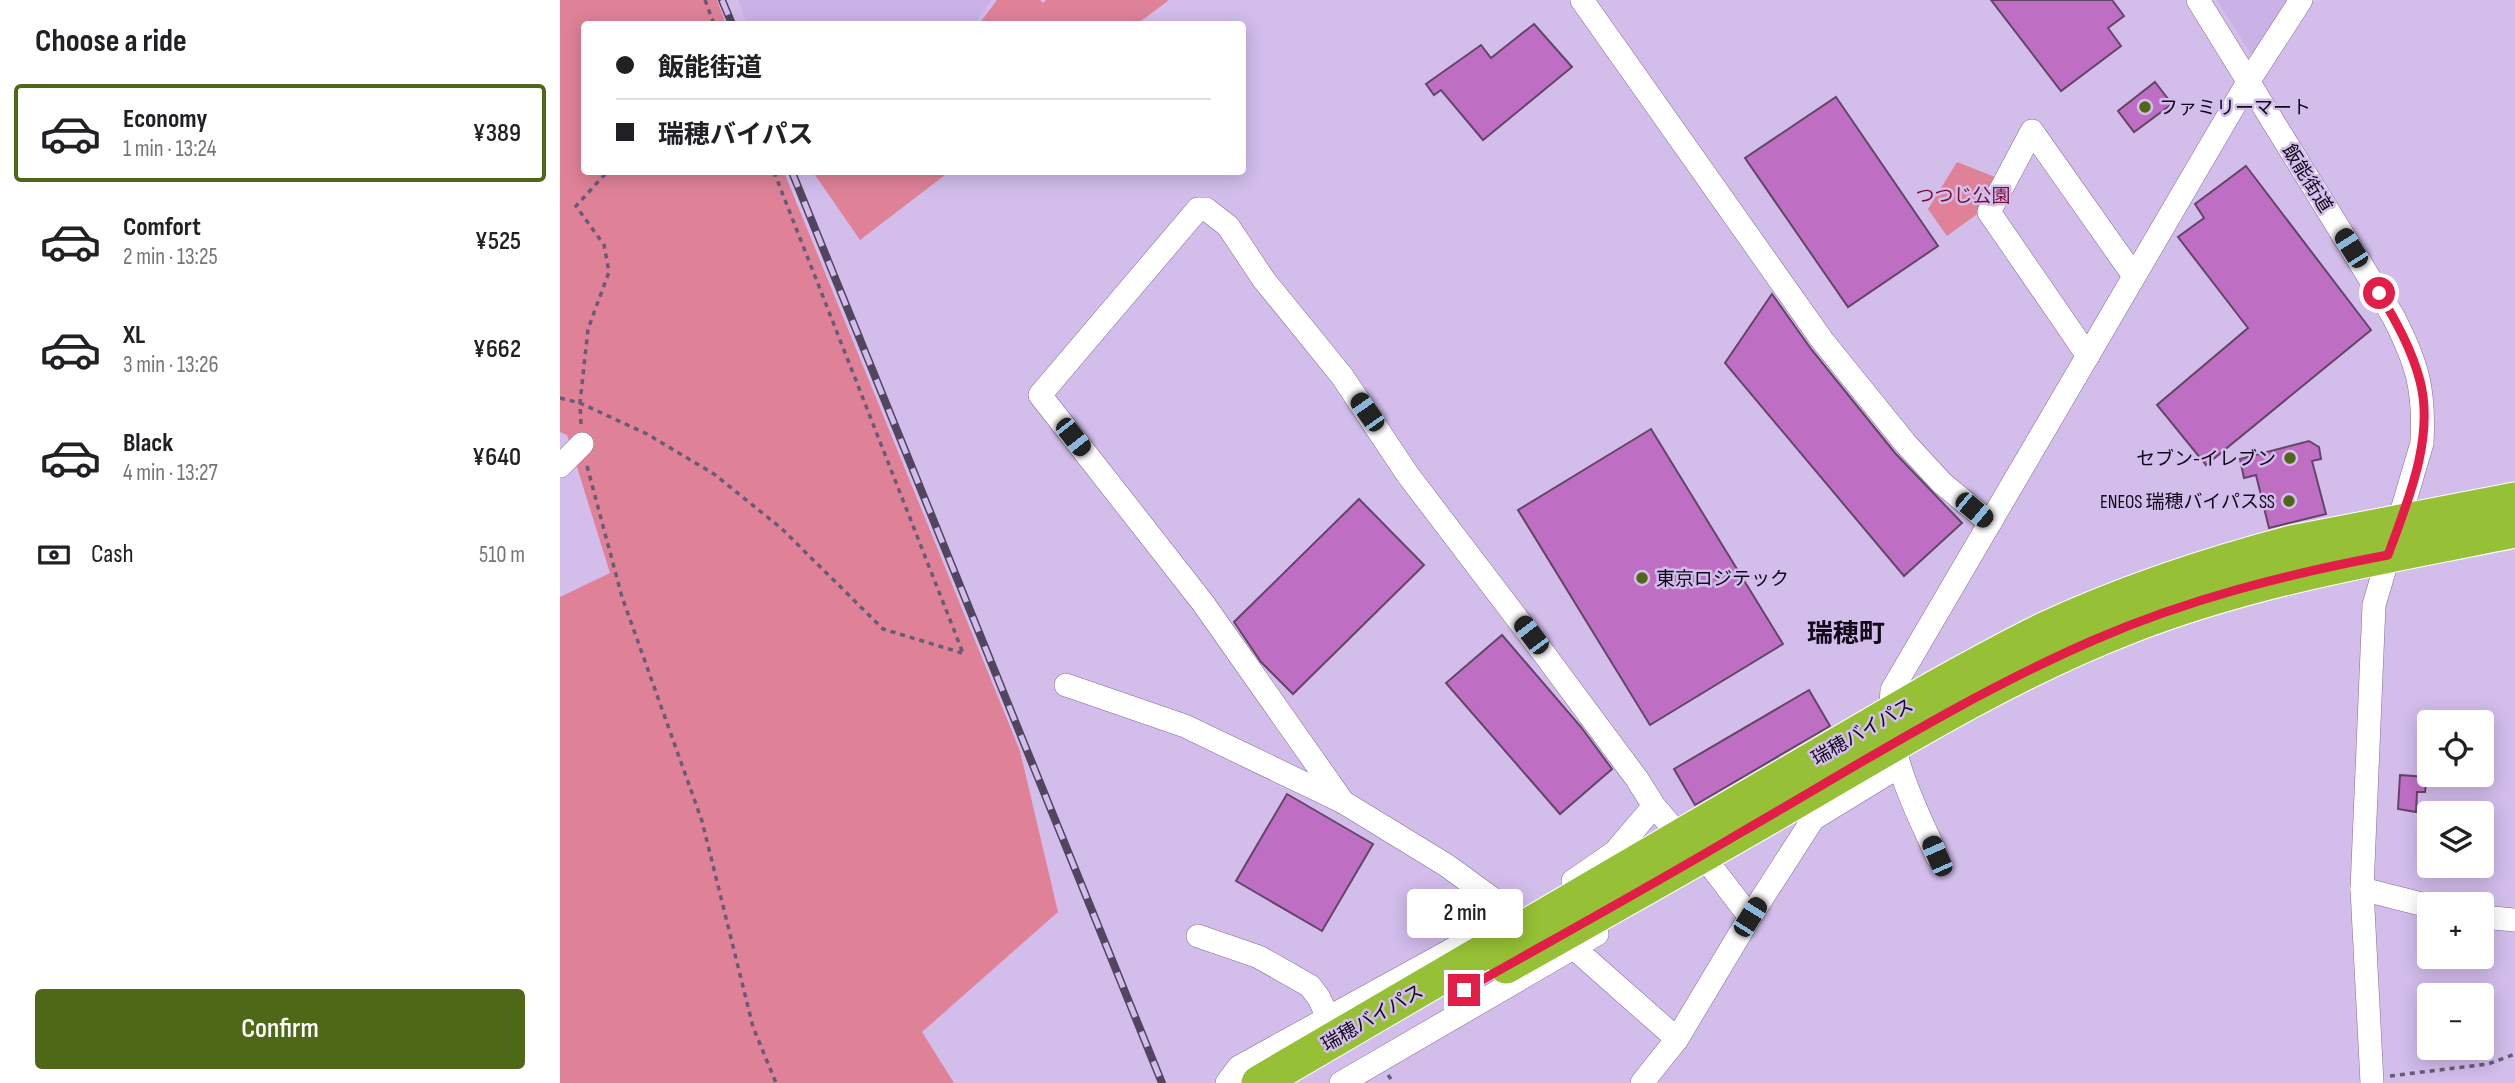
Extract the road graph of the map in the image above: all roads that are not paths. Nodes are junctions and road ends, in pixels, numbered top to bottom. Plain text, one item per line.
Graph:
1 (1582, 0) edge
2 (2198, 0) edge
3 (2301, 0) edge
4 (2248, 82) junction
5 (2134, 276) junction
6 (2088, 356) junction
7 (582, 444) road end
8 (560, 466) edge
9 (2515, 500) edge
10 (1990, 523) junction
11 (2400, 523) junction
12 (2515, 530) edge
13 (2388, 555) junction
14 (1066, 685) dead end
15 (1894, 742) junction
16 (1343, 802) junction
17 (1654, 806) junction
18 (1680, 836) junction
19 (1714, 853) junction
20 (1937, 856) dead end
21 (2362, 889) junction
22 (2417, 903) edge
23 (1515, 915) junction
24 (1750, 917) junction
25 (2494, 918) edge
26 (2515, 920) edge
27 (1198, 936) dead end
28 (1574, 948) junction
29 (1412, 1007) junction
30 (1328, 1018) junction
31 (1677, 1040) junction
32 (2372, 1081) edge
33 (1227, 1083) edge
34 (1259, 1083) edge
35 (1303, 1083) edge
36 (1341, 1083) edge
37 (1642, 1083) edge

1 - 10 street
2 - 4 street, 飯能街道
3 - 4 street
4 - 5 street
4 - 11 street, 飯能街道
5 - 6 street
5 - 6 street
6 - 10 street
7 - 8 street
9 - 11 highway, 瑞穂バイパス
10 - 15 street
11 - 13 street, 飯能街道
11 - 15 highway, 瑞穂バイパス
12 - 13 highway, 瑞穂バイパス
13 - 15 highway, 瑞穂バイパス
13 - 21 street, 飯能街道
14 - 16 street
15 - 18 highway, 瑞穂バイパス
15 - 19 highway, 瑞穂バイパス
15 - 20 street
15 - 24 street
16 - 17 street
16 - 23 street
17 - 18 street
17 - 23 street
18 - 29 highway, 瑞穂バイパス
19 - 24 street
19 - 28 street
19 - 29 highway, 瑞穂バイパス
21 - 22 street
21 - 32 street, 飯能街道
23 - 30 street
24 - 31 street
25 - 26 street
27 - 30 street
28 - 31 street
28 - 36 street
29 - 34 highway, 瑞穂バイパス
29 - 35 highway, 瑞穂バイパス
30 - 33 street
31 - 37 street

